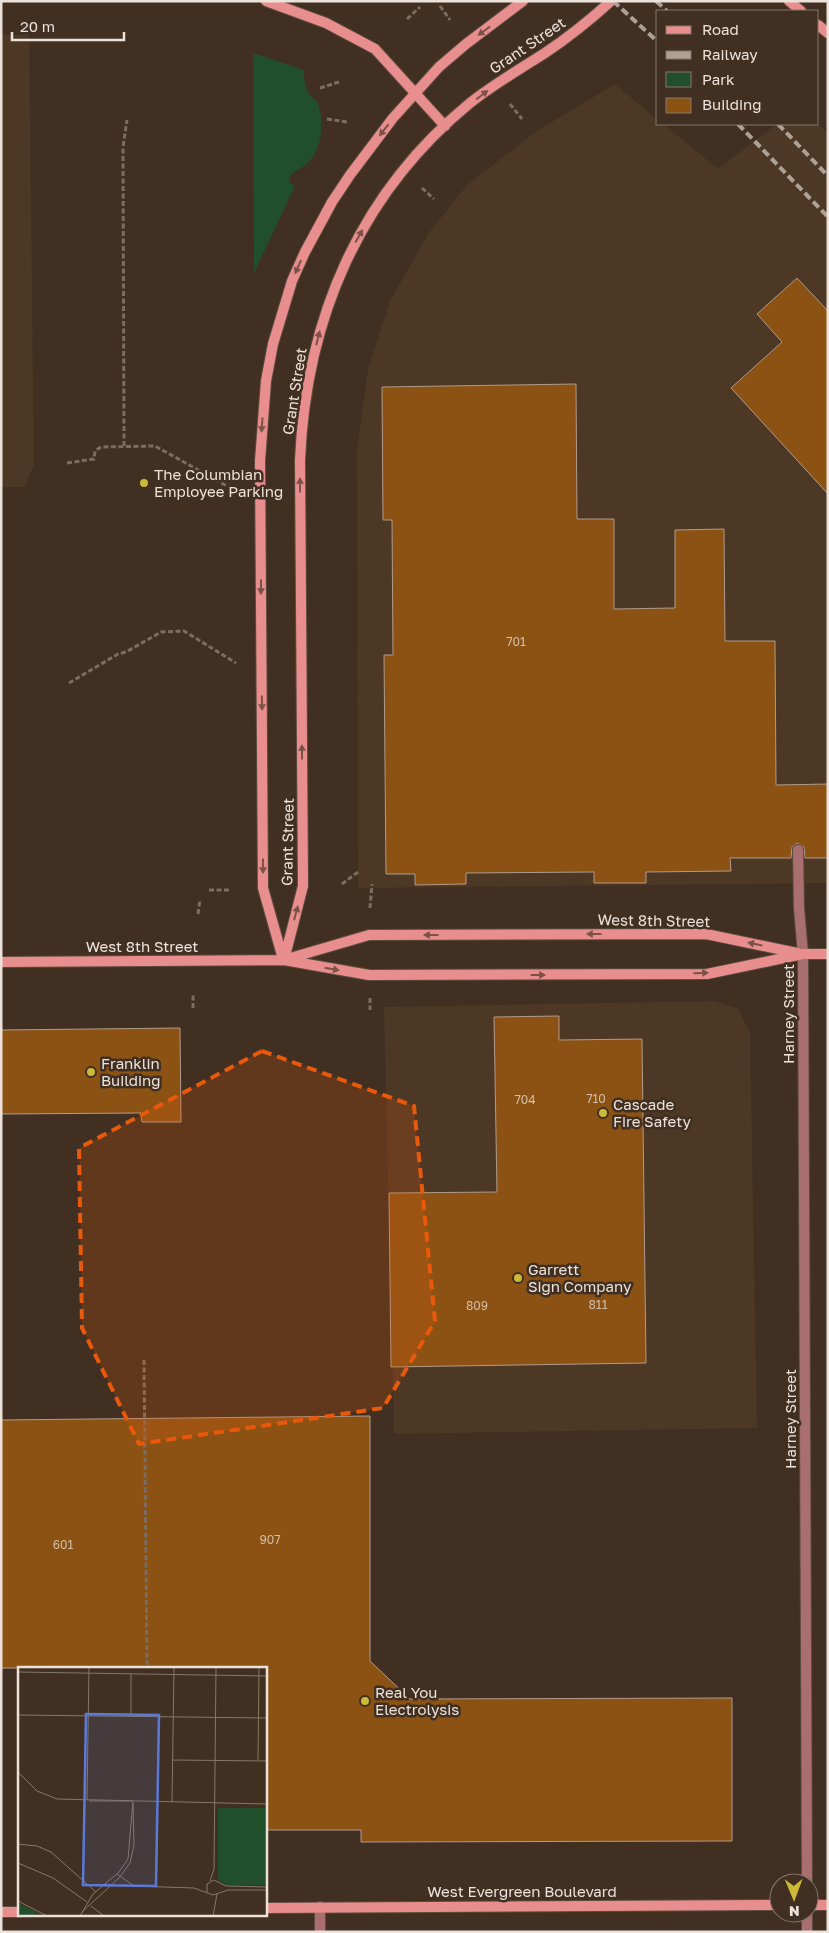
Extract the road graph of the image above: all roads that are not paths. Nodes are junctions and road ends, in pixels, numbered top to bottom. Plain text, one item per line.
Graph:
1 (266, 1) edge
2 (523, 1) edge
3 (611, 1) edge
4 (789, 1) edge
5 (800, 10) edge
6 (415, 92) junction
7 (445, 126) junction
8 (798, 850) dead end
9 (803, 954) junction
10 (828, 954) edge
11 (284, 960) junction
12 (1, 962) edge
13 (807, 1873) edge
14 (769, 1905) edge
15 (320, 1907) junction
16 (266, 1908) edge
17 (1, 1912) edge
18 (18, 1912) edge
19 (320, 1932) edge

1 - 6 street
2 -> 6 street, Grant Street
7 -> 3 street, Grant Street
4 - 5 street
6 - 7 street
6 -> 11 street, Grant Street
11 -> 7 street, Grant Street
8 - 9 street, Harney Street
9 - 10 street
11 -> 9 street, West 8th Street
9 -> 11 street, West 8th Street
9 - 13 street, Harney Street
11 - 12 street, West 8th Street
14 - 15 street, West Evergreen Boulevard
15 - 16 street, West Evergreen Boulevard
15 - 19 street
17 - 18 street

